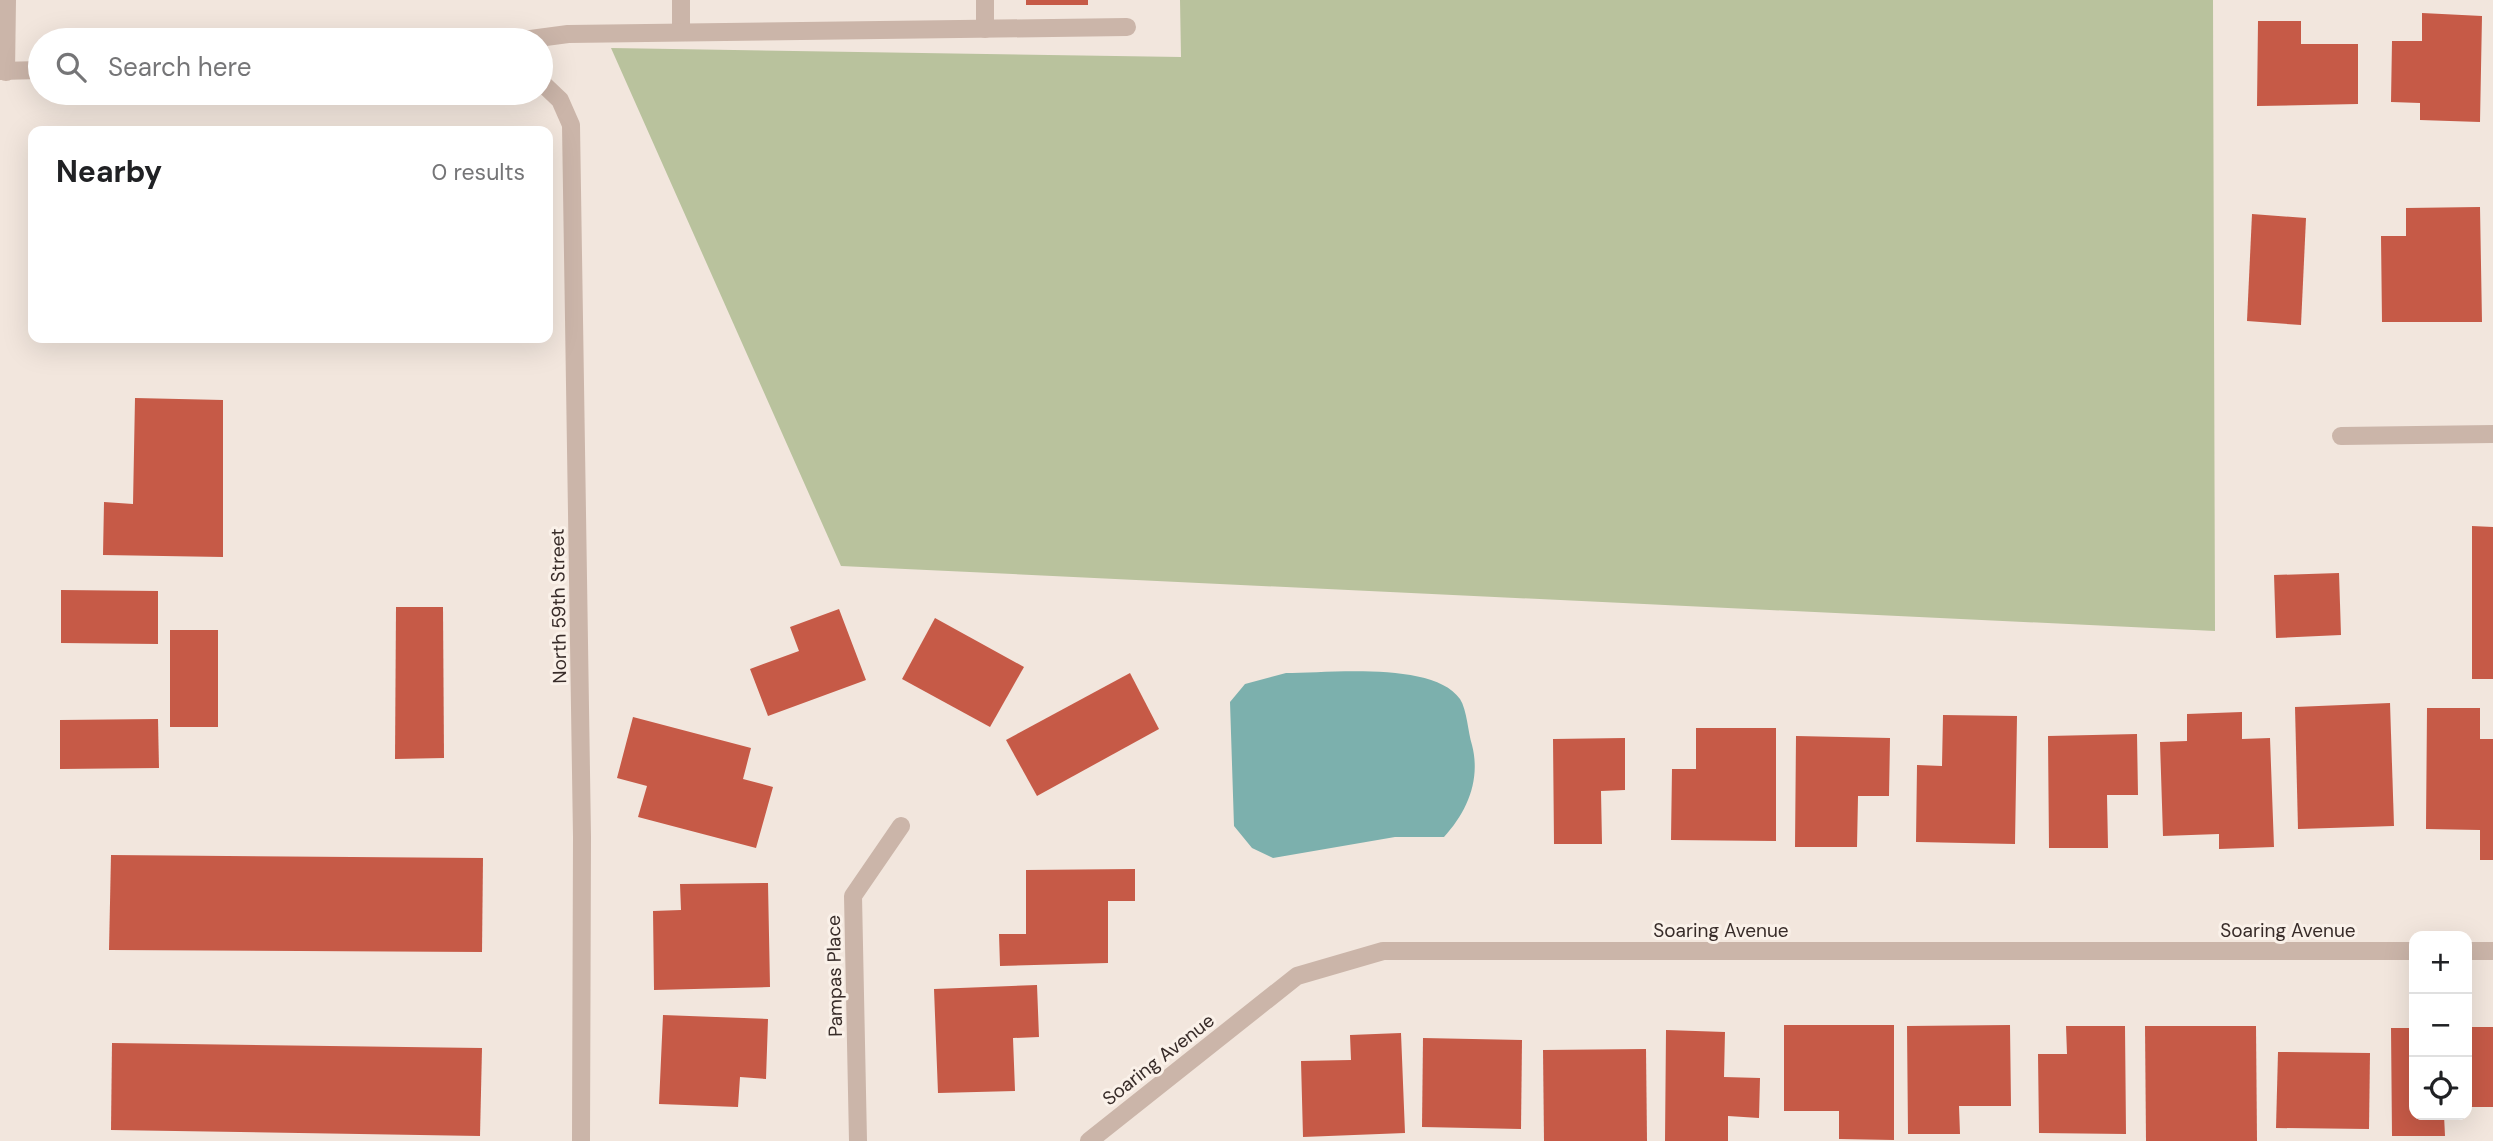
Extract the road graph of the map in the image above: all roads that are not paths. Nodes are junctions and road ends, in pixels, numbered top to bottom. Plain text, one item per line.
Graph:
1 (7, 0) edge
2 (681, 0) edge
3 (985, 0) edge
4 (1127, 27) dead end
5 (985, 29) junction
6 (681, 33) junction
7 (553, 36) edge
8 (28, 70) edge
9 (3, 71) edge
10 (553, 93) edge
11 (2493, 434) edge
12 (2341, 436) dead end
13 (901, 825) dead end
14 (2409, 951) edge
15 (2472, 951) edge
16 (2493, 951) edge
17 (581, 1141) edge
18 (858, 1141) edge
19 (1089, 1141) edge

1 - 9 street
2 - 6 street
3 - 5 street
4 - 5 street
5 - 6 street
6 - 7 street
8 - 9 street
10 - 17 street, North 59th Street
11 - 12 street
13 - 18 street, Pampas Place
14 - 19 street, Soaring Avenue
15 - 16 street

